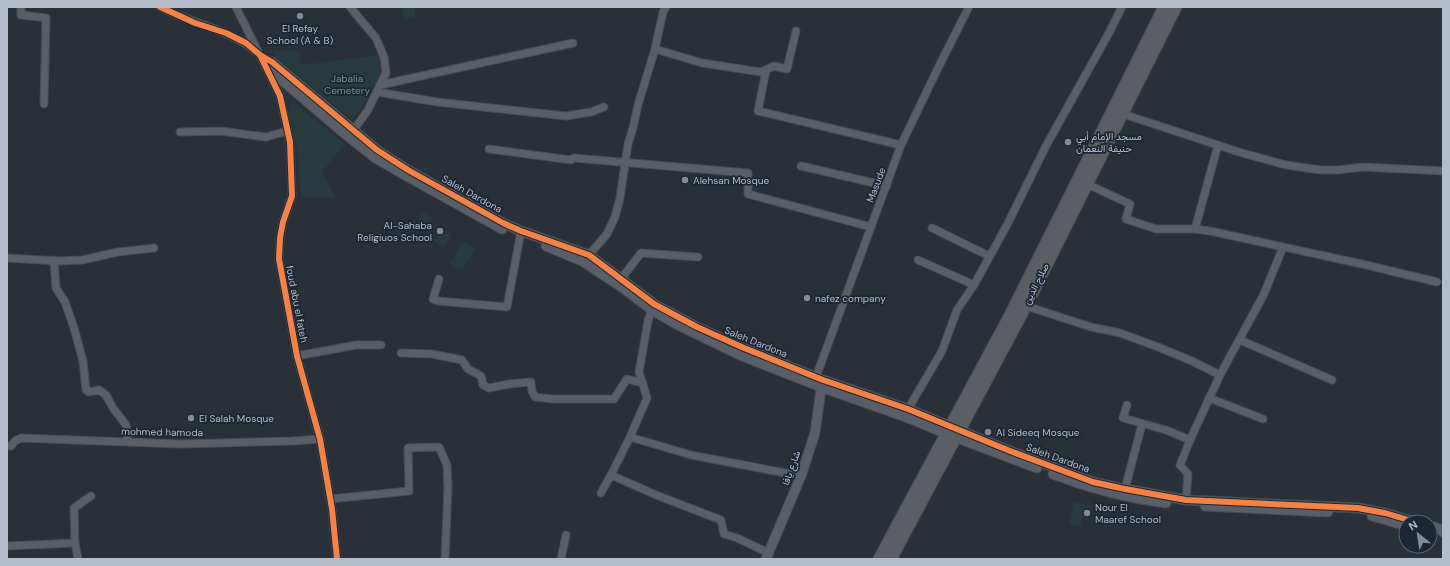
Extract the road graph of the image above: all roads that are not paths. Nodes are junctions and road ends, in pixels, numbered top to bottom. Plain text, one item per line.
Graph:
1 (21, 7) edge
2 (160, 7) edge
3 (236, 7) edge
4 (350, 7) edge
5 (666, 7) edge
6 (969, 7) edge
7 (1122, 7) edge
8 (1164, 7) edge
9 (1176, 7) edge
10 (796, 31) dead end
11 (573, 43) dead end
12 (655, 49) junction
13 (262, 57) junction
14 (766, 70) junction
15 (380, 85) junction
16 (377, 92) junction
17 (44, 104) dead end
18 (604, 107) dead end
19 (1124, 114) junction
20 (287, 131) junction
21 (353, 131) junction
22 (180, 132) dead end
23 (901, 145) junction
24 (1218, 145) junction
25 (488, 149) dead end
26 (624, 162) junction
27 (801, 166) dead end
28 (1443, 171) edge
29 (1087, 184) junction
30 (887, 186) junction
31 (871, 227) junction
32 (932, 228) dead end
33 (1195, 229) junction
34 (521, 234) junction
35 (1283, 247) junction
36 (154, 248) dead end
37 (589, 255) junction
38 (989, 256) junction
39 (698, 257) dead end
40 (7, 258) edge
41 (54, 260) junction
42 (918, 260) dead end
43 (439, 279) dead end
44 (621, 279) junction
45 (1437, 282) dead end
46 (974, 285) junction
47 (1026, 306) junction
48 (653, 307) junction
49 (1240, 340) junction
50 (381, 344) dead end
51 (402, 353) dead end
52 (297, 356) junction
53 (1220, 375) junction
54 (1332, 380) dead end
55 (820, 381) junction
56 (642, 383) junction
57 (1209, 398) junction
58 (1127, 405) dead end
59 (908, 410) junction
60 (1263, 419) dead end
61 (1142, 424) junction
62 (953, 432) junction
63 (630, 437) junction
64 (320, 439) junction
65 (1190, 440) junction
66 (128, 441) junction
67 (7, 446) edge
68 (611, 475) junction
69 (800, 476) junction
70 (1125, 489) junction
71 (601, 493) dead end
72 (91, 496) dead end
73 (330, 499) junction
74 (1186, 500) junction
75 (1398, 517) edge
76 (1398, 524) edge
77 (566, 535) dead end
78 (75, 543) junction
79 (7, 546) edge
80 (767, 556) edge
81 (78, 559) edge
82 (337, 559) edge
83 (445, 559) edge
84 (561, 559) edge
85 (879, 559) edge
86 (891, 559) edge

1 - 17 street
2 - 13 street, Saleh Dardona
3 - 13 street, foud abu el fateh
4 - 15 street
5 - 12 street
6 - 23 street, Masude
7 - 38 street
8 - 62 highway, صلاح الدين
9 - 19 highway, صلاح الدين
10 - 14 street
11 - 15 street
12 - 14 street
12 - 26 street
13 - 20 street, foud abu el fateh
13 - 21 street, Saleh Dardona
13 - 34 street, Saleh Dardona
14 - 23 street
15 - 16 street
16 - 18 street
16 - 21 street
19 - 24 street
19 - 29 highway, صلاح الدين
20 - 22 street
20 - 52 street, foud abu el fateh
21 - 34 street, Saleh Dardona
23 - 30 street, Masude
24 - 28 street
24 - 33 street
25 - 26 street
26 - 31 street
26 - 37 street
27 - 30 street
29 - 33 street
29 - 47 highway, صلاح الدين
30 - 31 street, Masude
31 - 55 street, Masude
32 - 38 street
33 - 35 street
34 - 37 street, Saleh Dardona
34 - 43 street
34 - 48 street, Saleh Dardona
35 - 45 street
35 - 49 street
36 - 41 street
37 - 44 street, Saleh Dardona
38 - 46 street
39 - 44 street
40 - 41 street
41 - 66 street
42 - 46 street
44 - 48 street, Saleh Dardona
46 - 59 street
47 - 53 street
47 - 62 highway, صلاح الدين
48 - 55 street, Saleh Dardona
48 - 56 street
49 - 53 street
49 - 54 street
50 - 52 street
51 - 56 street
52 - 64 street, foud abu el fateh
53 - 57 street
55 - 59 street, Saleh Dardona
55 - 62 street, Saleh Dardona
55 - 69 street, شارع يافا
56 - 63 street
57 - 60 street
57 - 65 street
58 - 61 street
59 - 62 street, Saleh Dardona
61 - 65 street
61 - 70 street
62 - 70 street, Saleh Dardona
62 - 76 street, Saleh Dardona
62 - 85 highway, صلاح الدين
62 - 86 highway, صلاح الدين
63 - 68 street
63 - 69 street
64 - 66 street, mohmed hamoda
64 - 73 street, foud abu el fateh
65 - 74 street
66 - 67 street, mohmed hamoda
68 - 71 street
68 - 80 street
69 - 80 street, شارع يافا
70 - 74 street, Saleh Dardona
72 - 78 street
73 - 82 street, foud abu el fateh
73 - 83 street
74 - 75 street, Saleh Dardona
77 - 84 street
78 - 79 street
78 - 81 street

